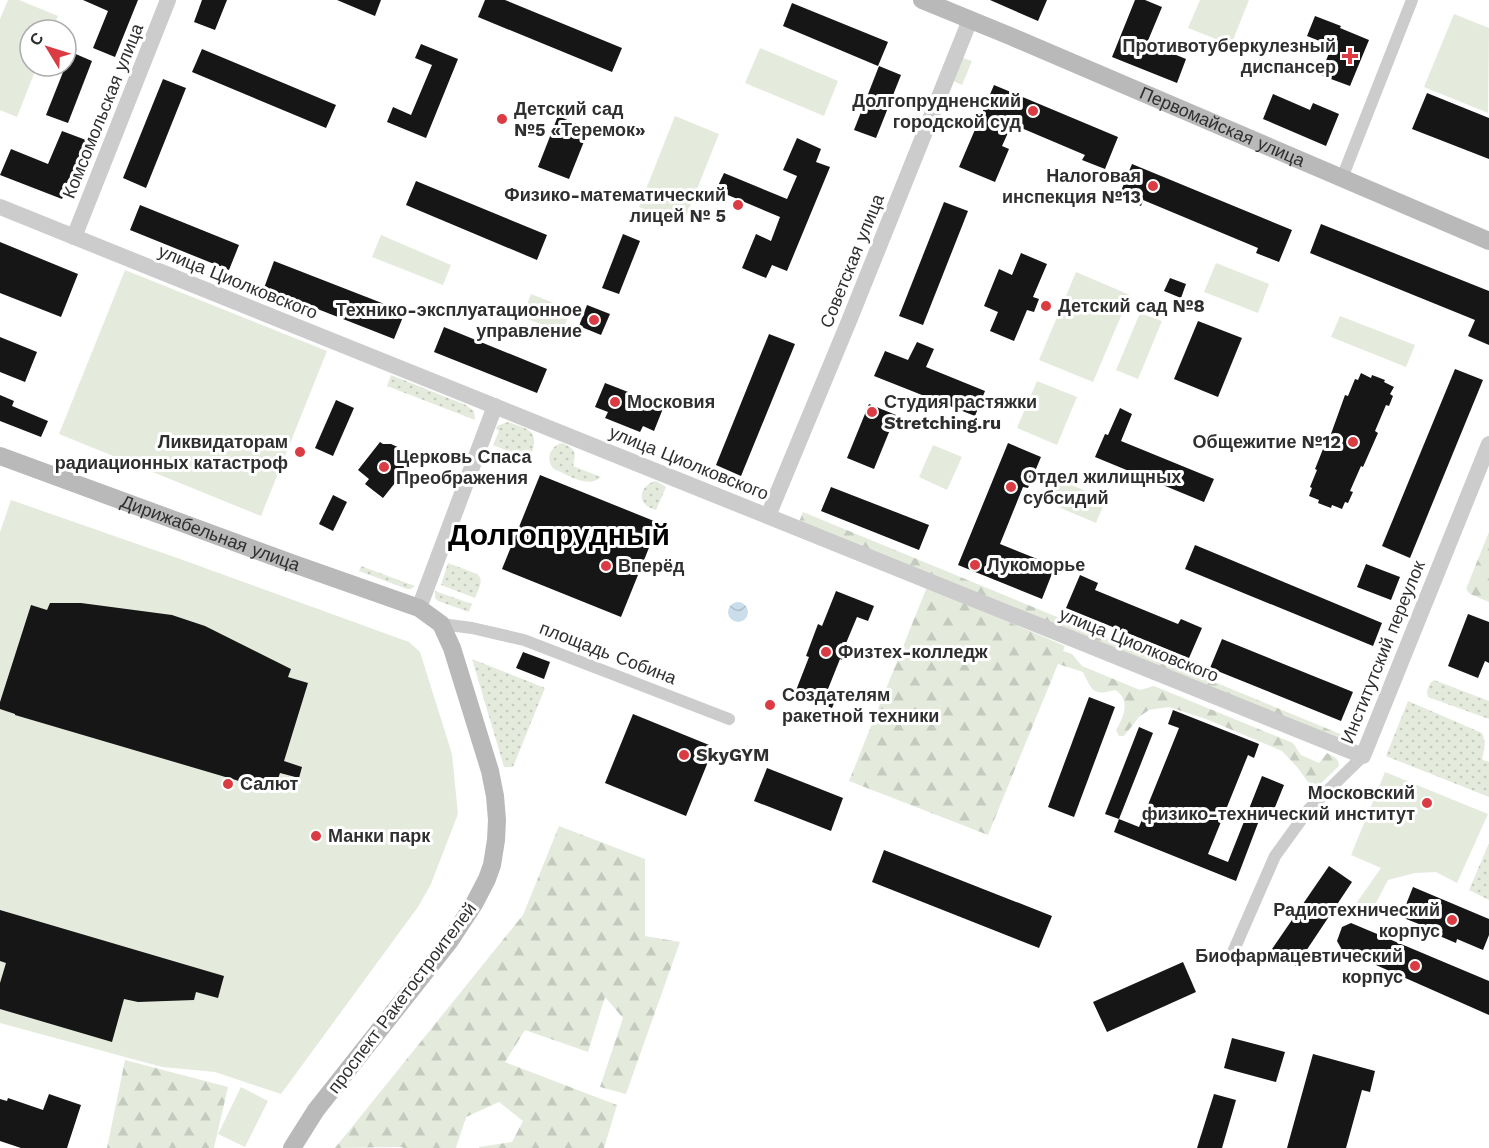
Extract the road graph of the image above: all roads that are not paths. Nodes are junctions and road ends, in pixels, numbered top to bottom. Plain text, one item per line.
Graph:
1 (168, 0) edge
2 (922, 0) edge
3 (1412, 0) edge
4 (970, 20) junction
5 (1342, 178) junction
6 (0, 207) edge
7 (74, 237) junction
8 (1489, 241) edge
9 (495, 406) junction
10 (1489, 444) edge
11 (0, 456) edge
12 (768, 516) junction
13 (419, 608) junction
14 (441, 624) junction
15 (729, 719) dead end
16 (1362, 756) junction
17 (1233, 952) dead end
18 (292, 1148) edge

1 - 7 street, Комсомольская улица
2 - 4 main road, Первомайская улица
3 - 5 street
4 - 5 main road, Первомайская улица
4 - 12 street, Советская улица
5 - 8 main road, Первомайская улица
6 - 7 street, улица Циолковского
7 - 9 street, улица Циолковского
9 - 12 street, улица Циолковского
9 - 13 street
10 - 16 street, Институтский переулок
11 - 13 main road, Дирижабельная улица
12 - 16 street, улица Циолковского
13 - 14 main road, проспект Ракетостроителей
14 - 15 street, площадь Собина
14 - 18 main road, проспект Ракетостроителей
16 - 17 street, Институтский переулок

